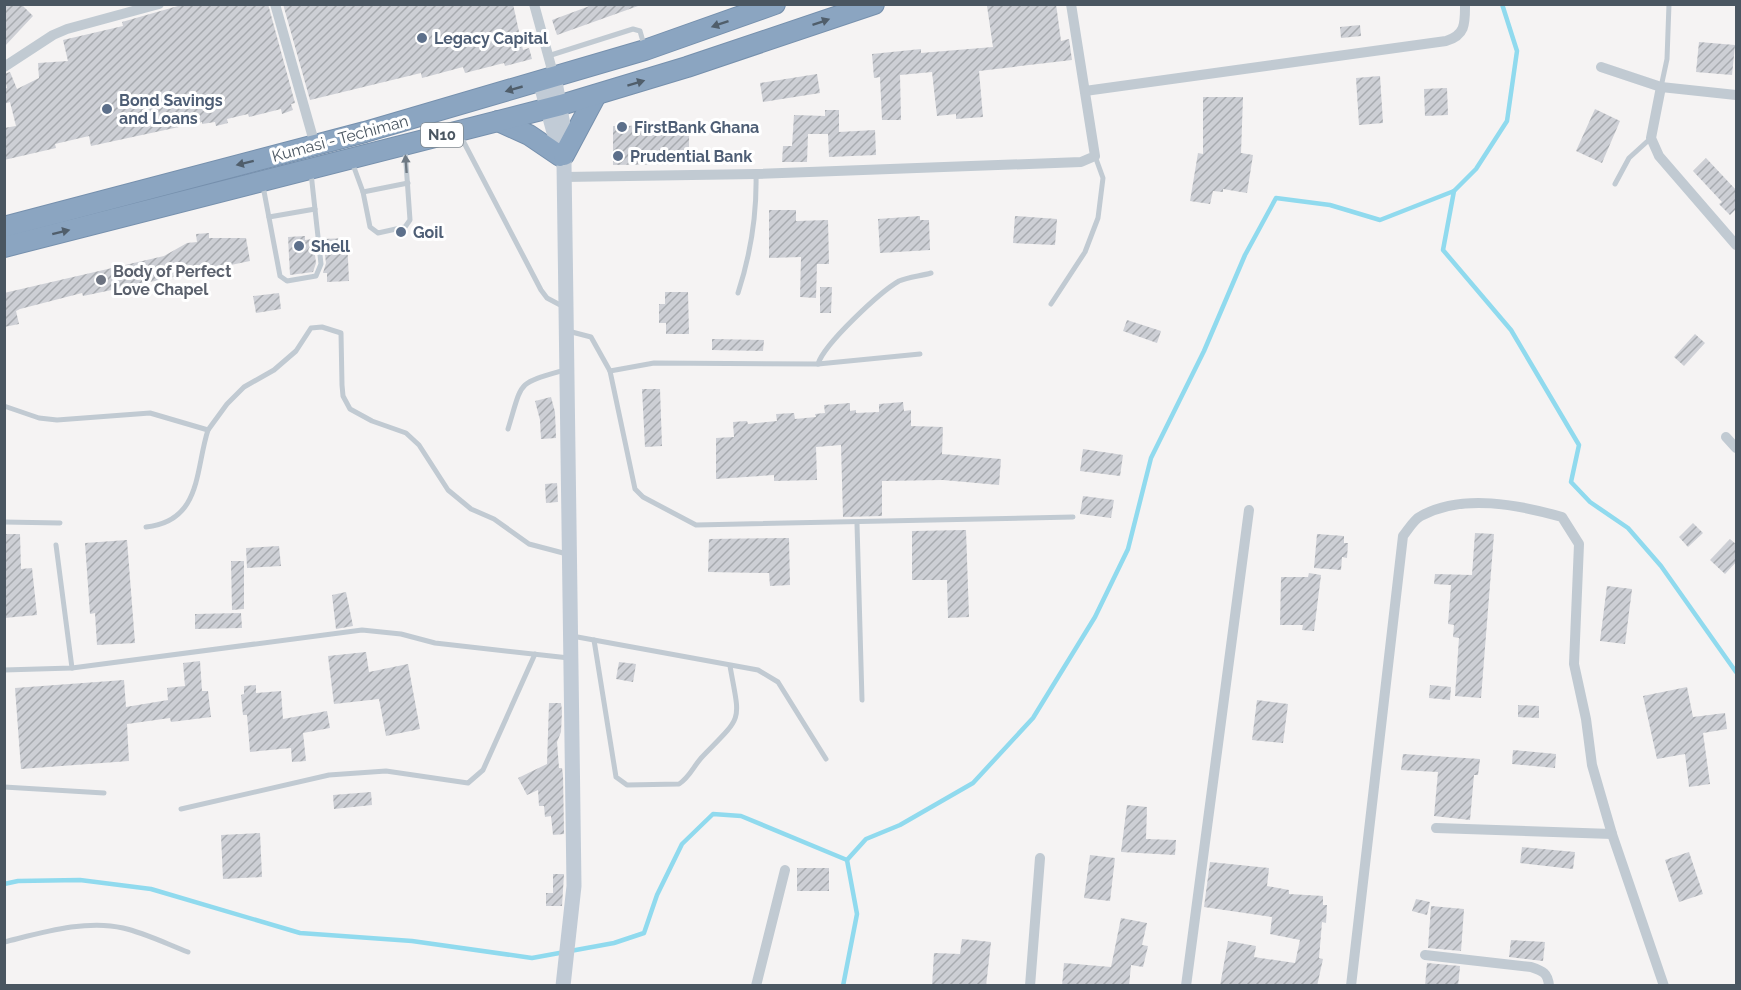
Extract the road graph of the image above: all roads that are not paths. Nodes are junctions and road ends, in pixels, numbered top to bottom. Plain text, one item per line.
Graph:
1 (159, 4) edge
2 (275, 4) edge
3 (534, 4) edge
4 (775, 4) edge
5 (874, 4) edge
6 (1071, 4) edge
7 (1465, 4) edge
8 (1669, 4) edge
9 (645, 50) junction
10 (548, 56) junction
11 (4, 67) edge
12 (1601, 67) dead end
13 (547, 79) junction
14 (1661, 87) junction
15 (1085, 91) junction
16 (596, 94) junction
17 (1737, 95) edge
18 (554, 107) junction
19 (498, 121) junction
20 (458, 131) junction
21 (1651, 138) junction
22 (315, 145) junction
23 (406, 145) junction
24 (1095, 156) junction
25 (351, 159) junction
26 (563, 163) junction
27 (311, 169) junction
28 (756, 174) junction
29 (262, 181) junction
30 (408, 183) junction
31 (1614, 184) dead end
32 (363, 192) junction
33 (315, 209) junction
34 (269, 217) junction
35 (4, 227) edge
36 (1737, 245) edge
37 (4, 247) edge
38 (931, 273) dead end
39 (738, 293) dead end
40 (1051, 304) dead end
41 (566, 308) junction
42 (567, 330) junction
43 (920, 354) dead end
44 (818, 364) junction
45 (567, 369) junction
46 (610, 371) junction
47 (4, 406) edge
48 (508, 429) dead end
49 (208, 430) junction
50 (1726, 437) dead end
51 (1737, 448) edge
52 (1249, 510) dead end
53 (1073, 518) dead end
54 (4, 522) edge
55 (60, 523) dead end
56 (857, 524) junction
57 (146, 527) dead end
58 (56, 545) dead end
59 (569, 555) junction
60 (570, 636) junction
61 (594, 640) junction
62 (535, 654) junction
63 (571, 658) junction
64 (730, 666) junction
65 (72, 668) junction
66 (4, 670) edge
67 (862, 700) dead end
68 (826, 759) dead end
69 (4, 787) edge
70 (104, 793) dead end
71 (181, 809) dead end
72 (1436, 828) dead end
73 (1612, 834) junction
74 (1040, 858) dead end
75 (785, 870) dead end
76 (4, 942) edge
77 (188, 952) dead end
78 (1425, 955) dead end
79 (563, 986) edge
80 (756, 986) edge
81 (1030, 986) edge
82 (1186, 986) edge
83 (1351, 986) edge
84 (1549, 986) edge
85 (1664, 986) edge

1 - 11 street
2 - 22 street
3 - 10 street
4 -> 9 highway, Kumasi - Techiman / N10
16 -> 5 highway, N10
6 - 15 street
7 - 15 street
8 - 14 lane
9 - 10 lane
9 - 13 highway, Kumasi - Techiman / N10
10 - 13 street
12 - 14 street
13 - 18 street
13 -> 22 highway, Kumasi - Techiman / N10
14 - 17 street
14 - 21 street
15 - 24 street
16 - 18 highway, N10
16 - 26 highway
18 - 19 highway, N10
18 - 26 street
19 - 20 highway, N10
19 - 26 highway
20 - 23 highway, N10
20 - 41 lane
21 - 31 lane
21 - 36 street
22 -> 35 highway, Kumasi - Techiman / N10
23 - 25 highway, N10
30 -> 23 lane
24 - 28 street
24 - 40 lane
25 - 27 highway, N10
25 - 32 lane
26 - 28 street
26 - 41 street
27 - 29 highway, N10
27 - 33 lane
28 - 39 lane
29 - 34 lane
37 -> 29 highway, N10
30 - 32 lane
30 - 32 lane
33 - 34 lane
33 - 34 lane
38 - 44 lane
41 - 42 street
42 - 45 street
42 - 46 lane
43 - 44 lane
44 - 46 lane
45 - 48 lane
45 - 59 street
46 - 56 lane
47 - 49 lane
49 - 57 lane
49 - 59 lane
50 - 51 street
52 - 82 street
53 - 56 lane
54 - 55 lane
56 - 67 lane
58 - 65 lane
59 - 60 street
60 - 61 lane
60 - 63 street
61 - 64 lane
61 - 64 lane
62 - 63 lane
62 - 65 lane
62 - 71 lane
63 - 79 street
64 - 68 lane
65 - 66 lane
69 - 70 lane
72 - 73 street
73 - 83 street
73 - 85 street
74 - 81 street
75 - 80 street
76 - 77 lane
78 - 84 street

